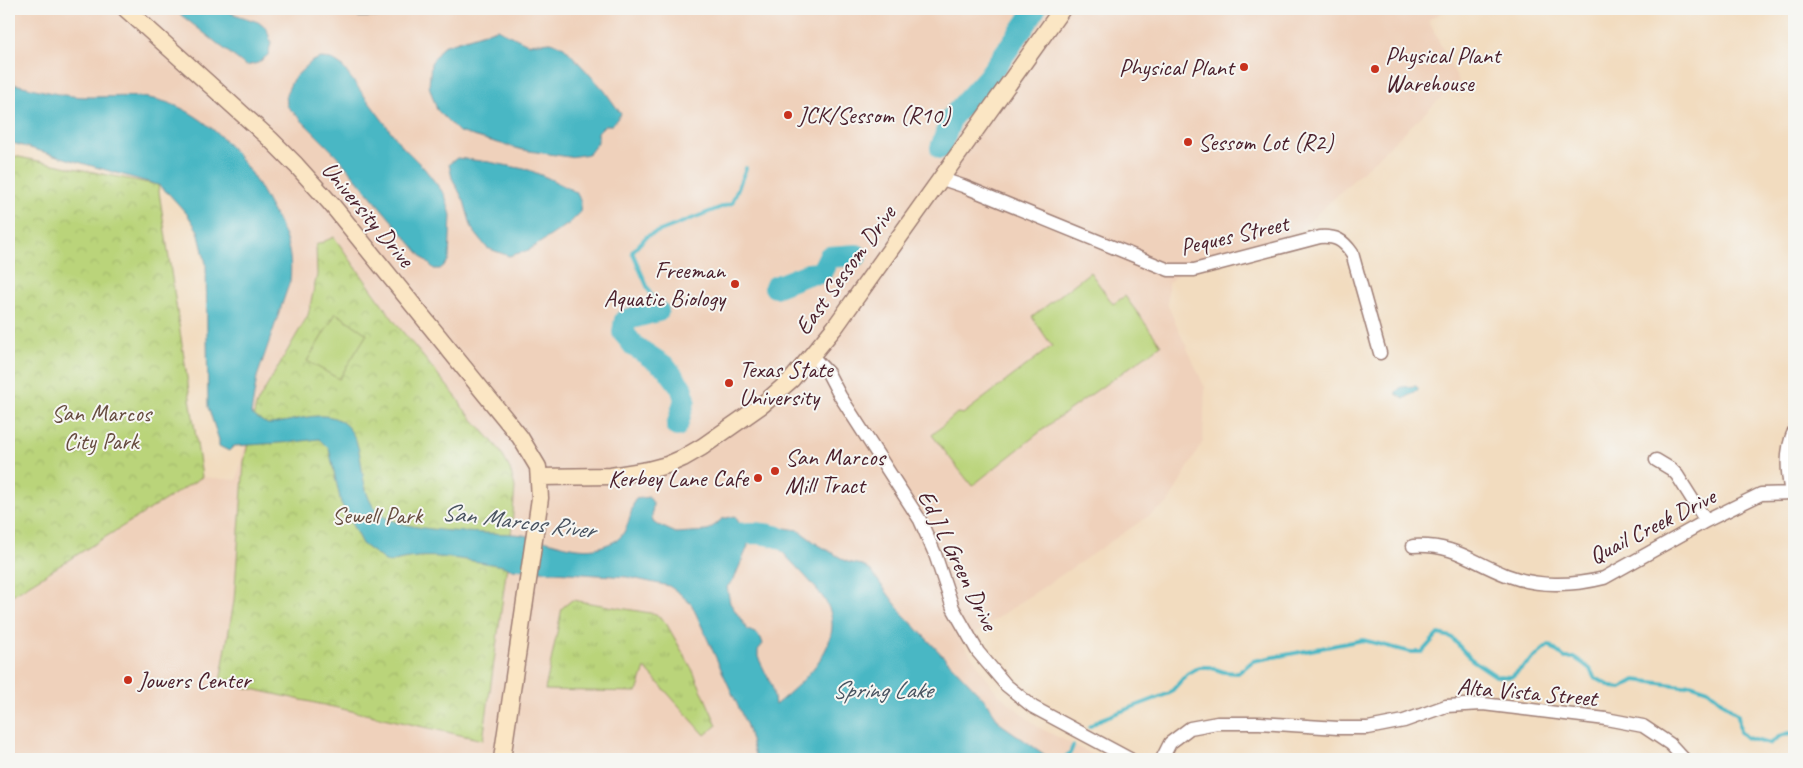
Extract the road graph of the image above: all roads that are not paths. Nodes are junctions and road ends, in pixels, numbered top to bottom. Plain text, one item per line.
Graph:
1 (126, 9) edge
2 (1062, 9) edge
3 (942, 179) junction
4 (1380, 353) dead end
5 (812, 356) junction
6 (1794, 431) edge
7 (1656, 460) dead end
8 (540, 477) junction
9 (1793, 494) edge
10 (1706, 521) junction
11 (1413, 546) dead end
12 (502, 759) edge
13 (1130, 759) edge
14 (1162, 759) edge
15 (1684, 759) edge

1 - 8 main road, University Drive
2 - 3 main road, East Sessom Drive
3 - 4 street, Peques Street
3 - 5 main road, East Sessom Drive
5 - 8 main road, East Sessom Drive
5 - 13 street, Ed J L Green Drive
6 - 9 street, Quail Creek Drive
7 - 10 street
8 - 12 main road
9 - 10 street, Quail Creek Drive
10 - 11 street, Quail Creek Drive
14 - 15 street, Alta Vista Street

